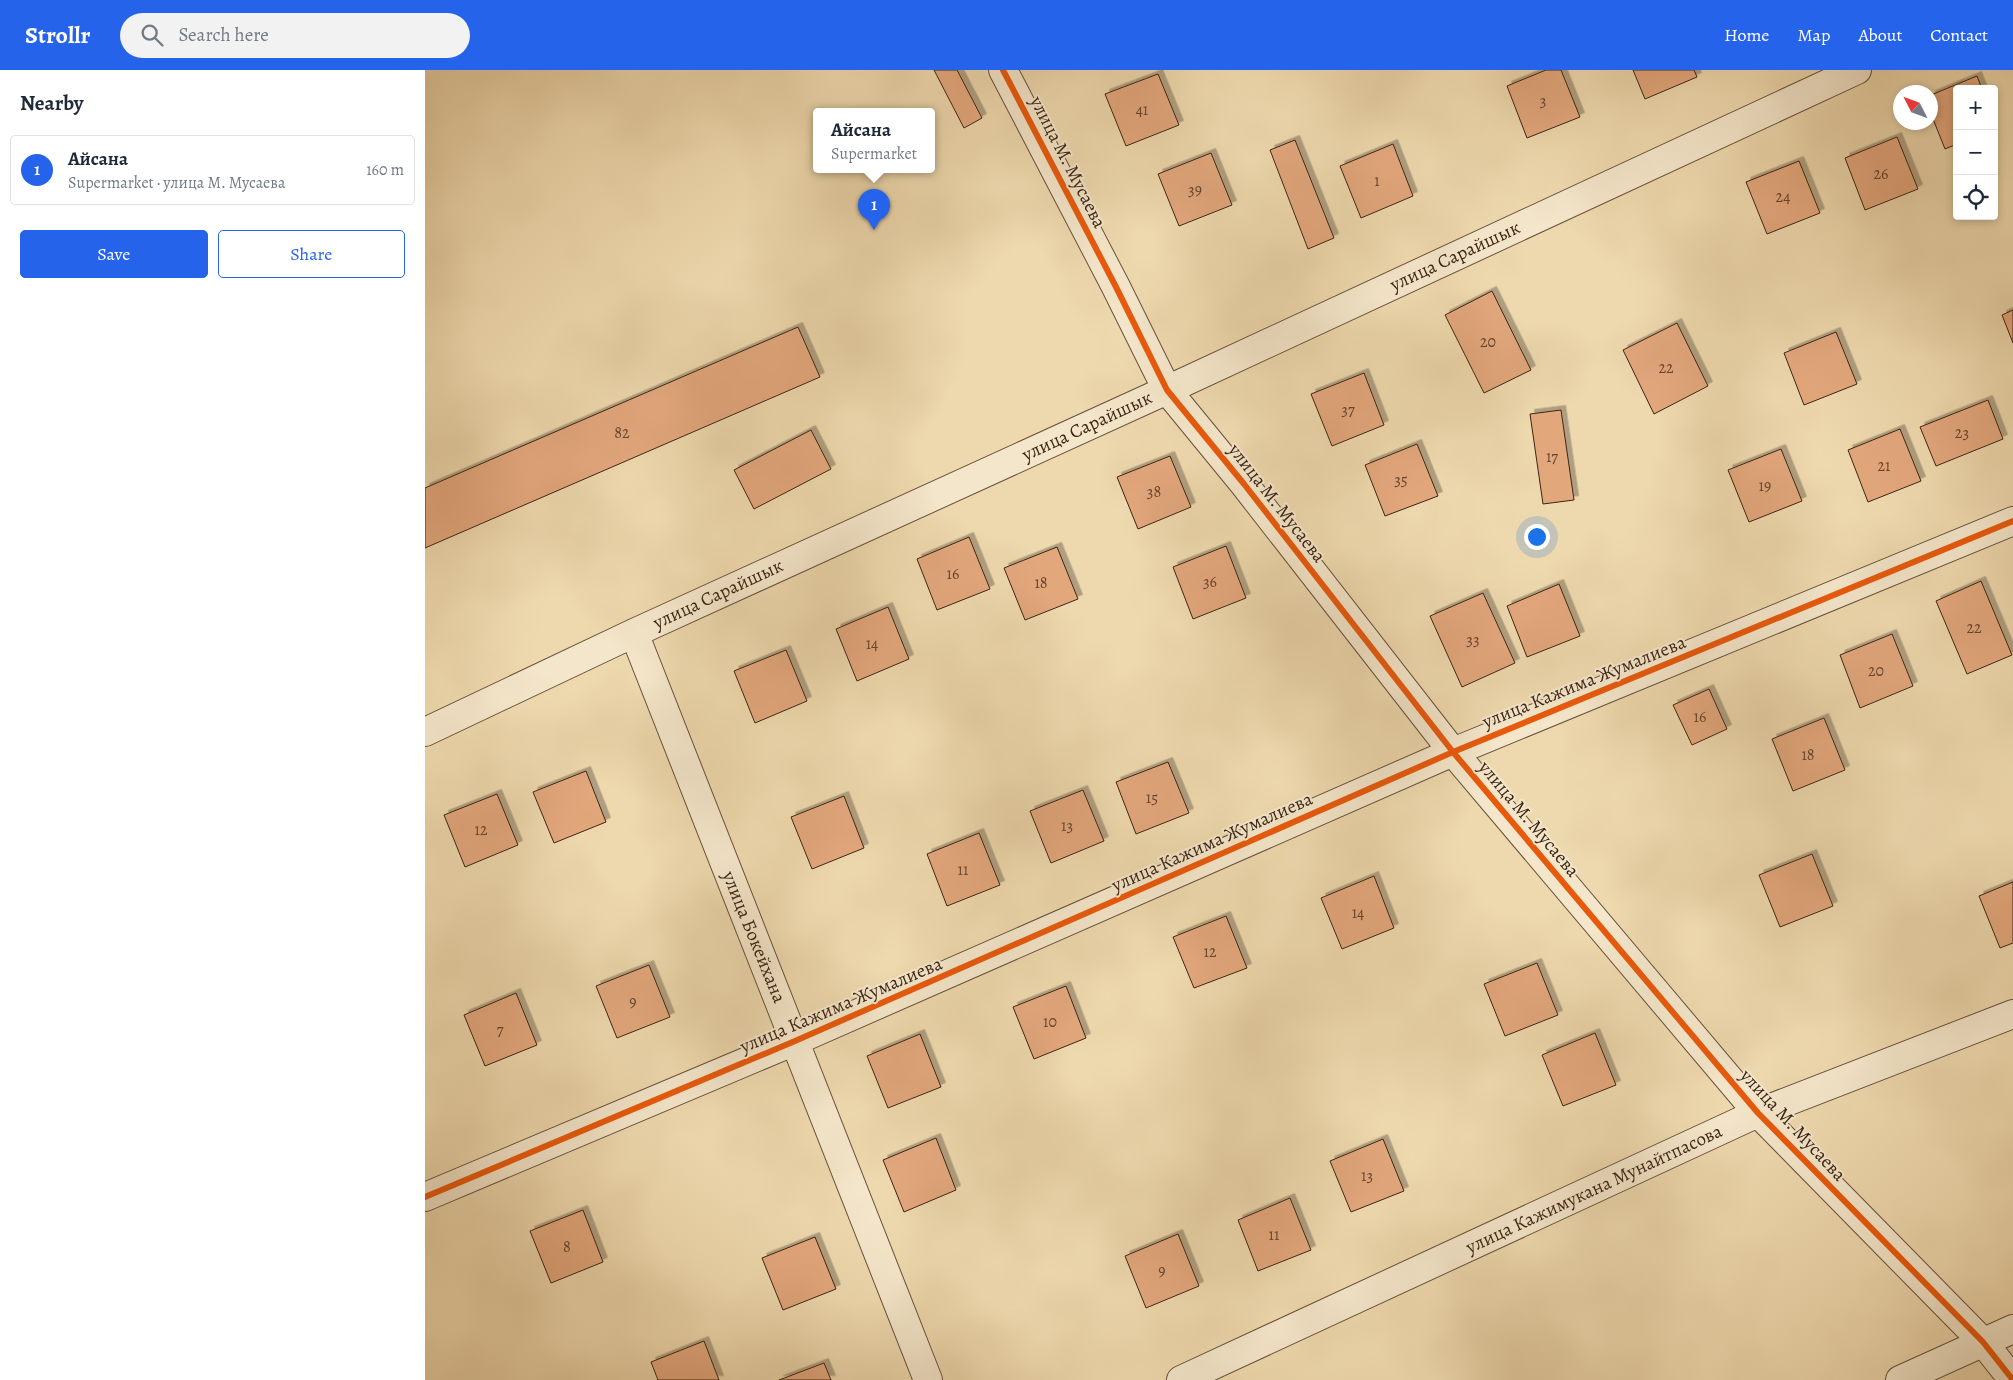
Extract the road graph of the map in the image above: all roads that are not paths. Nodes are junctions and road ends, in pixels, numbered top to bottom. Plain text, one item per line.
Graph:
1 (1003, 70) edge
2 (1857, 70) edge
3 (1167, 390) junction
4 (2013, 521) edge
5 (634, 633) junction
6 (425, 732) edge
7 (1453, 752) junction
8 (2013, 1014) edge
9 (795, 1042) junction
10 (1758, 1114) junction
11 (425, 1197) edge
12 (2013, 1329) edge
13 (1983, 1342) junction
14 (929, 1380) edge
15 (1181, 1380) edge
16 (1899, 1380) edge
17 (2013, 1380) edge

1 - 3 street, улица М. Мусаева
2 - 3 street, улица Сарайшык
3 - 5 street, улица Сарайшык
3 - 7 street, улица М. Мусаева
4 - 7 street, улица Кажима Жумалиева
5 - 6 street, улица Сарайшык
5 - 9 street, улица Бокейхана
7 - 9 street, улица Кажима Жумалиева
7 - 10 street, улица М. Мусаева
8 - 10 street, улица Кажимукана Мунайтпасова
9 - 11 street, улица Кажима Жумалиева
9 - 14 street, улица Бокейхана
10 - 13 street, улица М. Мусаева
10 - 15 street, улица Кажимукана Мунайтпасова
12 - 13 street
13 - 16 street
13 - 17 street, улица М. Мусаева

